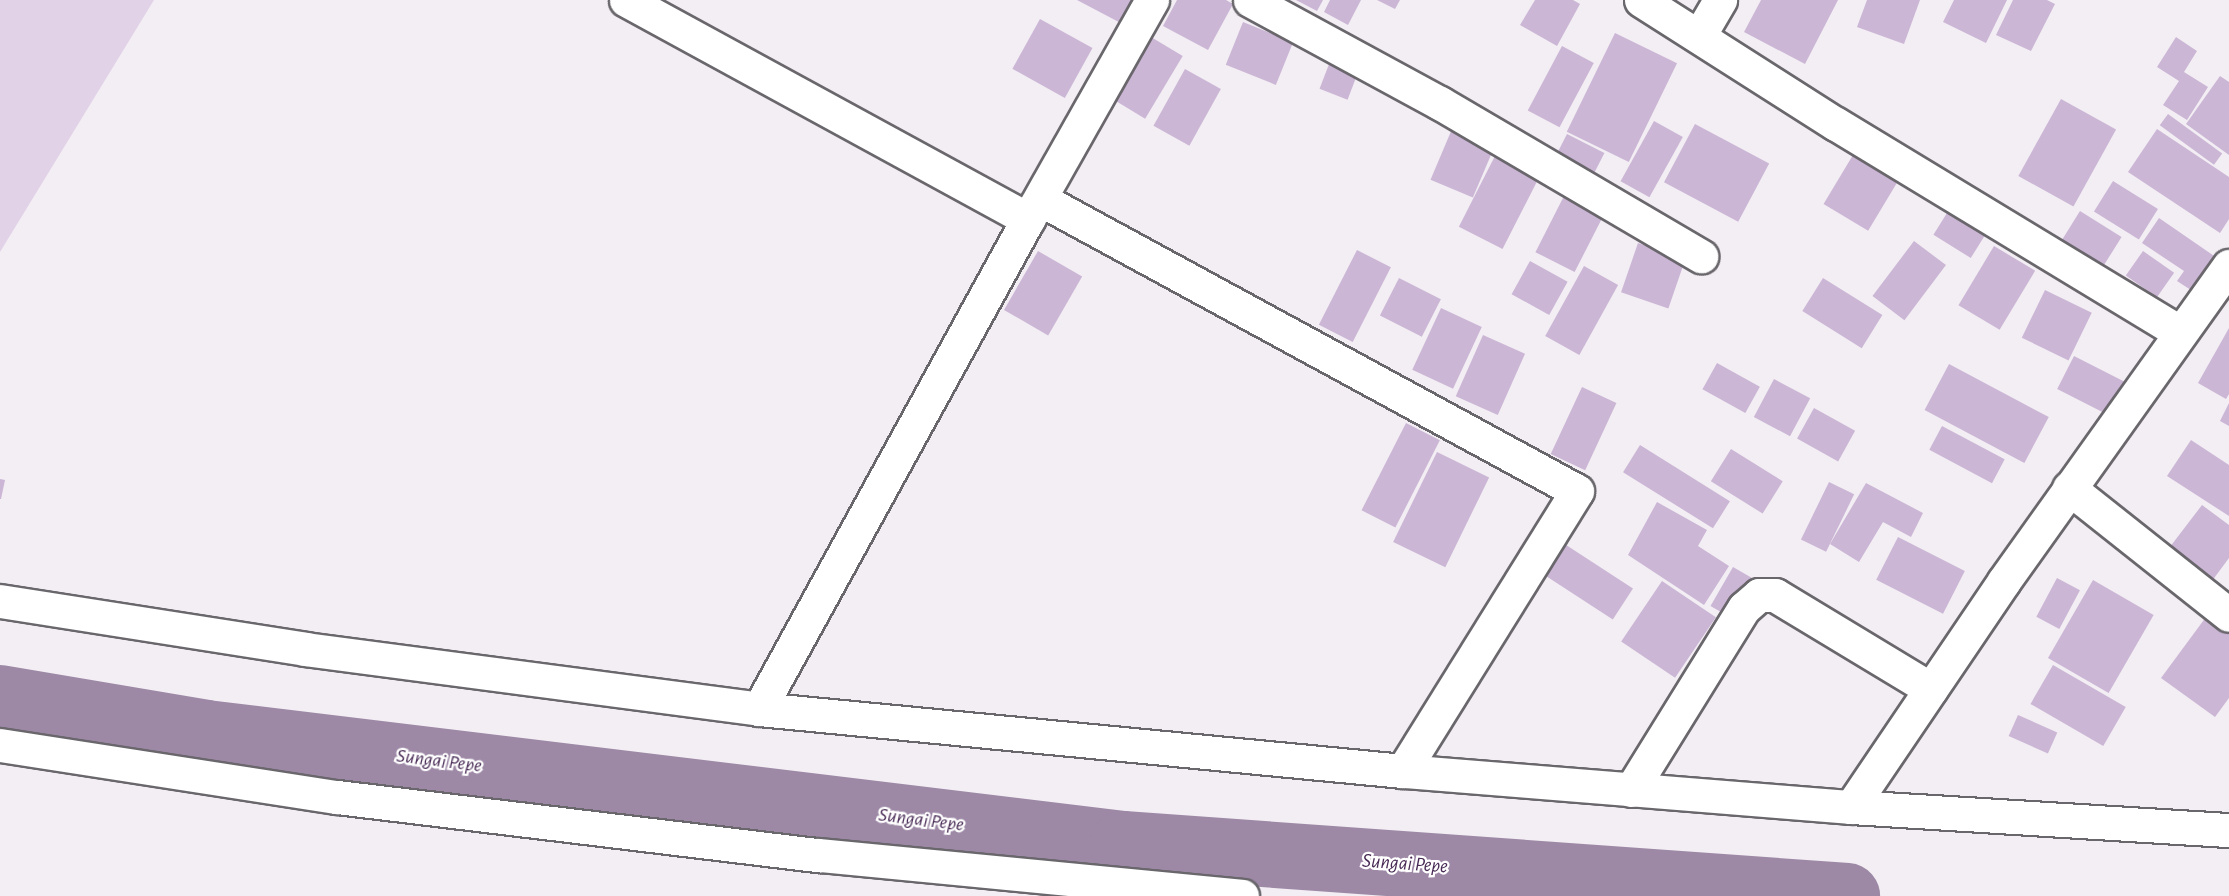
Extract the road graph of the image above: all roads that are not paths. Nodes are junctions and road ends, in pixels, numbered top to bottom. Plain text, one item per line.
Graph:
1 (626, 0) edge
2 (1152, 0) edge
3 (1250, 0) edge
4 (1641, 0) edge
5 (1720, 0) edge
6 (1699, 36) junction
7 (1034, 209) junction
8 (1701, 256) dead end
9 (2229, 266) edge
10 (2180, 332) junction
11 (2069, 488) junction
12 (0, 601) edge
13 (2229, 615) edge
14 (1931, 689) junction
15 (759, 709) junction
16 (0, 745) edge
17 (1404, 771) junction
18 (1631, 790) junction
19 (1851, 807) junction
20 (2229, 830) edge
21 (1242, 896) edge

1 - 7 street
2 - 7 street
3 - 8 street
4 - 6 street
5 - 6 street
6 - 10 street
7 - 15 street
7 - 17 street
9 - 10 street
10 - 11 street
11 - 13 street
11 - 14 street
12 - 15 street
14 - 18 street
14 - 19 street
15 - 17 street
16 - 21 street
17 - 18 street
18 - 19 street
19 - 20 street

